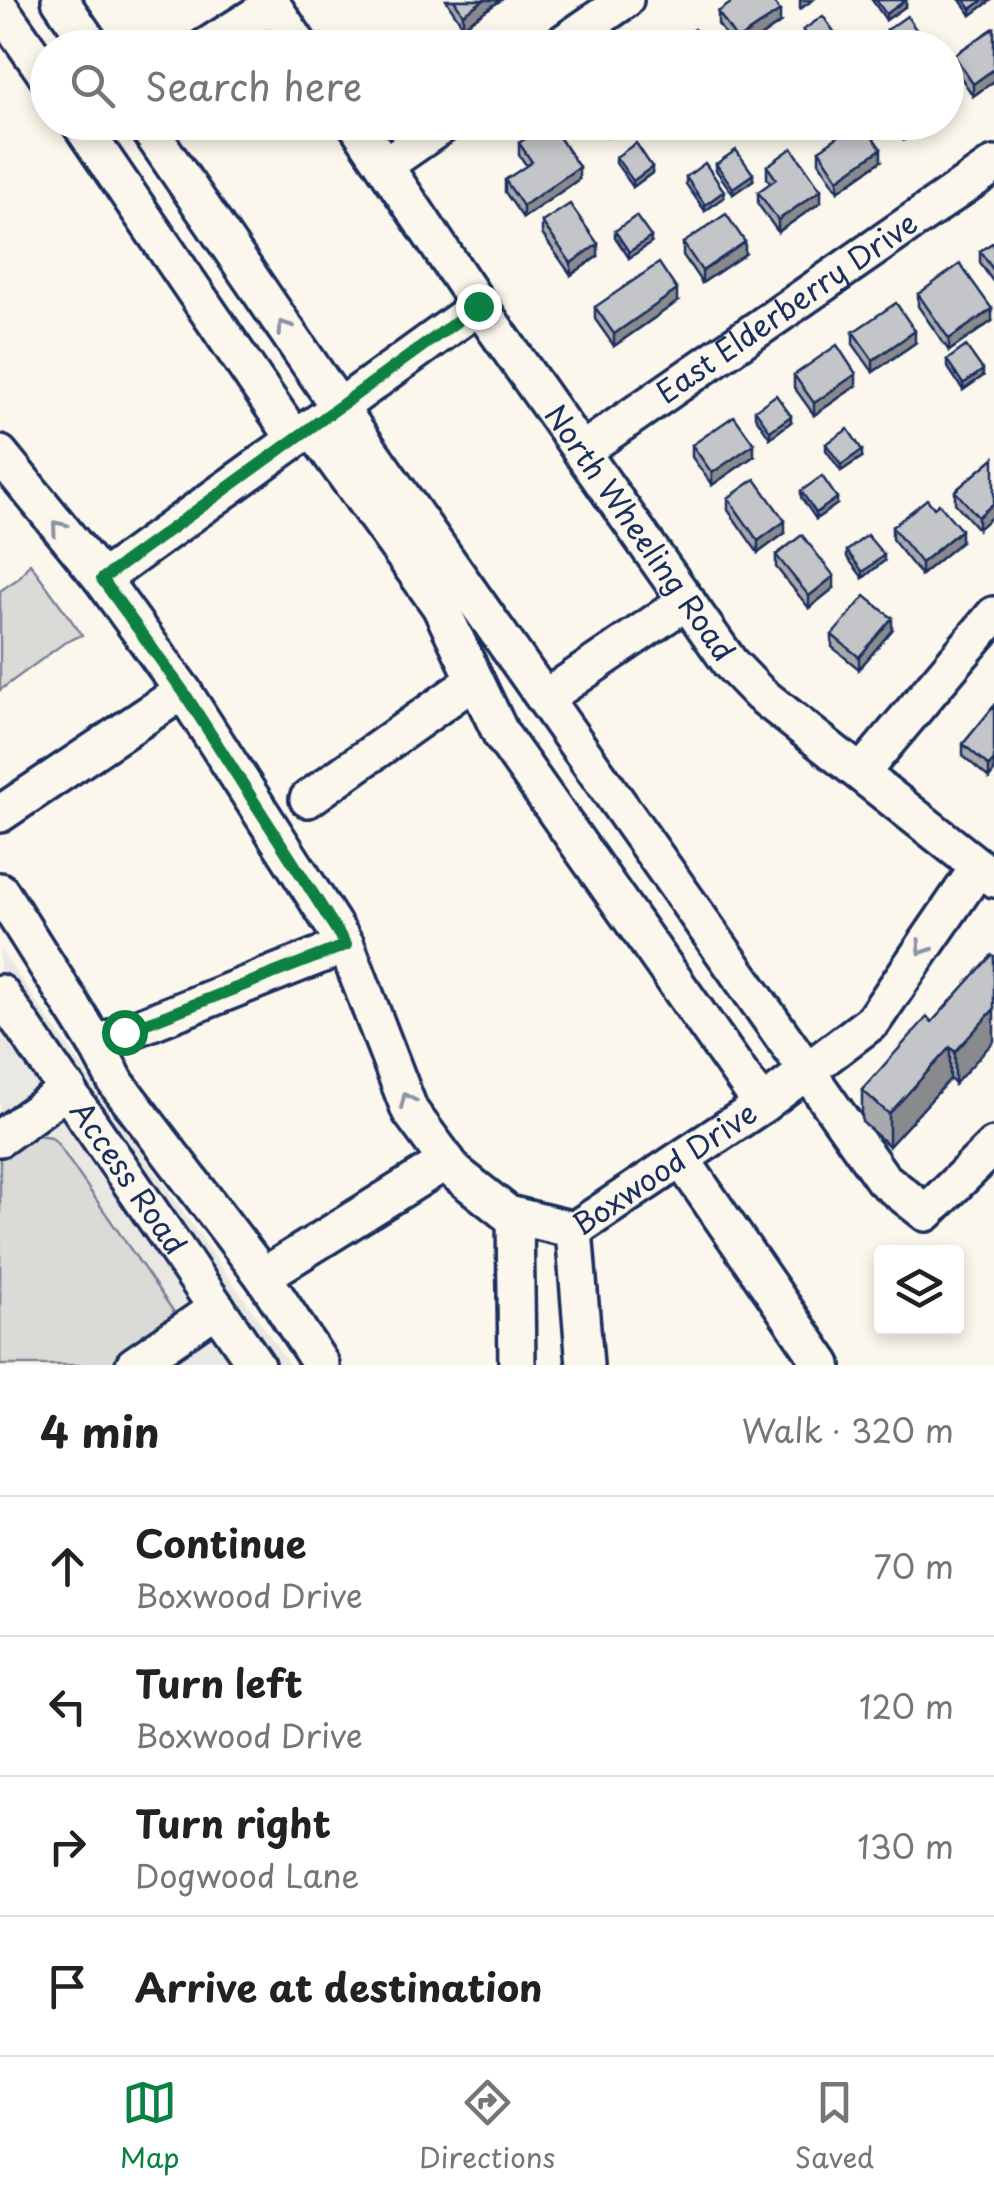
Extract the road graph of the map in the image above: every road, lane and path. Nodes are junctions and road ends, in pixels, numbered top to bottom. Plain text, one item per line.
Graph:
1 (60, 0) edge
2 (625, 0) edge
3 (271, 2) edge
4 (0, 8) edge
5 (81, 30) edge
6 (230, 30) edge
7 (289, 30) edge
8 (582, 30) edge
9 (30, 51) edge
10 (92, 140) edge
11 (154, 140) edge
12 (368, 140) edge
13 (421, 140) edge
14 (385, 165) junction
15 (994, 165) edge
16 (478, 306) junction
17 (315, 424) junction
18 (582, 450) junction
19 (4, 468) edge
20 (102, 579) junction
21 (687, 601) junction
22 (994, 616) edge
23 (475, 680) junction
24 (183, 691) junction
25 (545, 698) junction
26 (860, 773) junction
27 (308, 800) dead end
28 (0, 814) edge
29 (986, 873) edge
30 (0, 891) edge
31 (346, 945) junction
32 (0, 993) edge
33 (110, 1038) junction
34 (809, 1072) junction
35 (68, 1089) junction
36 (762, 1105) junction
37 (0, 1138) edge
38 (994, 1146) edge
39 (682, 1160) junction
40 (447, 1161) junction
41 (515, 1216) junction
42 (574, 1230) junction
43 (262, 1276) junction
44 (218, 1308) junction
45 (134, 1365) edge
46 (256, 1365) edge
47 (321, 1365) edge
48 (517, 1365) edge
49 (584, 1365) edge
50 (823, 1365) edge

1 - 5 street
2 - 8 street
3 - 6 street
3 - 7 street
4 - 9 street
10 - 17 street
17 -> 11 street
12 - 14 street, North Wheeling Road
13 - 14 street
14 - 16 street, North Wheeling Road
15 - 18 street, East Elderberry Drive
16 - 17 street
16 - 18 street, North Wheeling Road
17 - 20 street
17 - 23 street
17 - 25 street
18 - 21 street, North Wheeling Road
20 -> 19 street, Boxwood Drive
20 - 24 street, Boxwood Drive
21 - 25 street
21 - 26 street, North Wheeling Road
22 - 26 street
23 - 27 street
23 - 36 street
24 - 28 street
24 - 31 street, Boxwood Drive
25 - 34 street
26 - 29 street, North Wheeling Road
29 -> 34 street, Boxwood Drive
30 - 33 street
31 - 33 street
40 -> 31 street, Boxwood Drive
32 - 35 street, Access Road
33 - 43 street
34 - 36 street, Boxwood Drive
34 - 38 street
35 - 37 street
35 - 44 street, Access Road
36 - 39 street, Boxwood Drive
39 - 42 street, Boxwood Drive
39 - 50 street
40 - 41 street, Boxwood Drive
40 - 43 street
41 - 42 street, Boxwood Drive
41 - 48 street
42 - 49 street
43 - 47 street
44 - 45 street
44 - 46 street, Access Road

